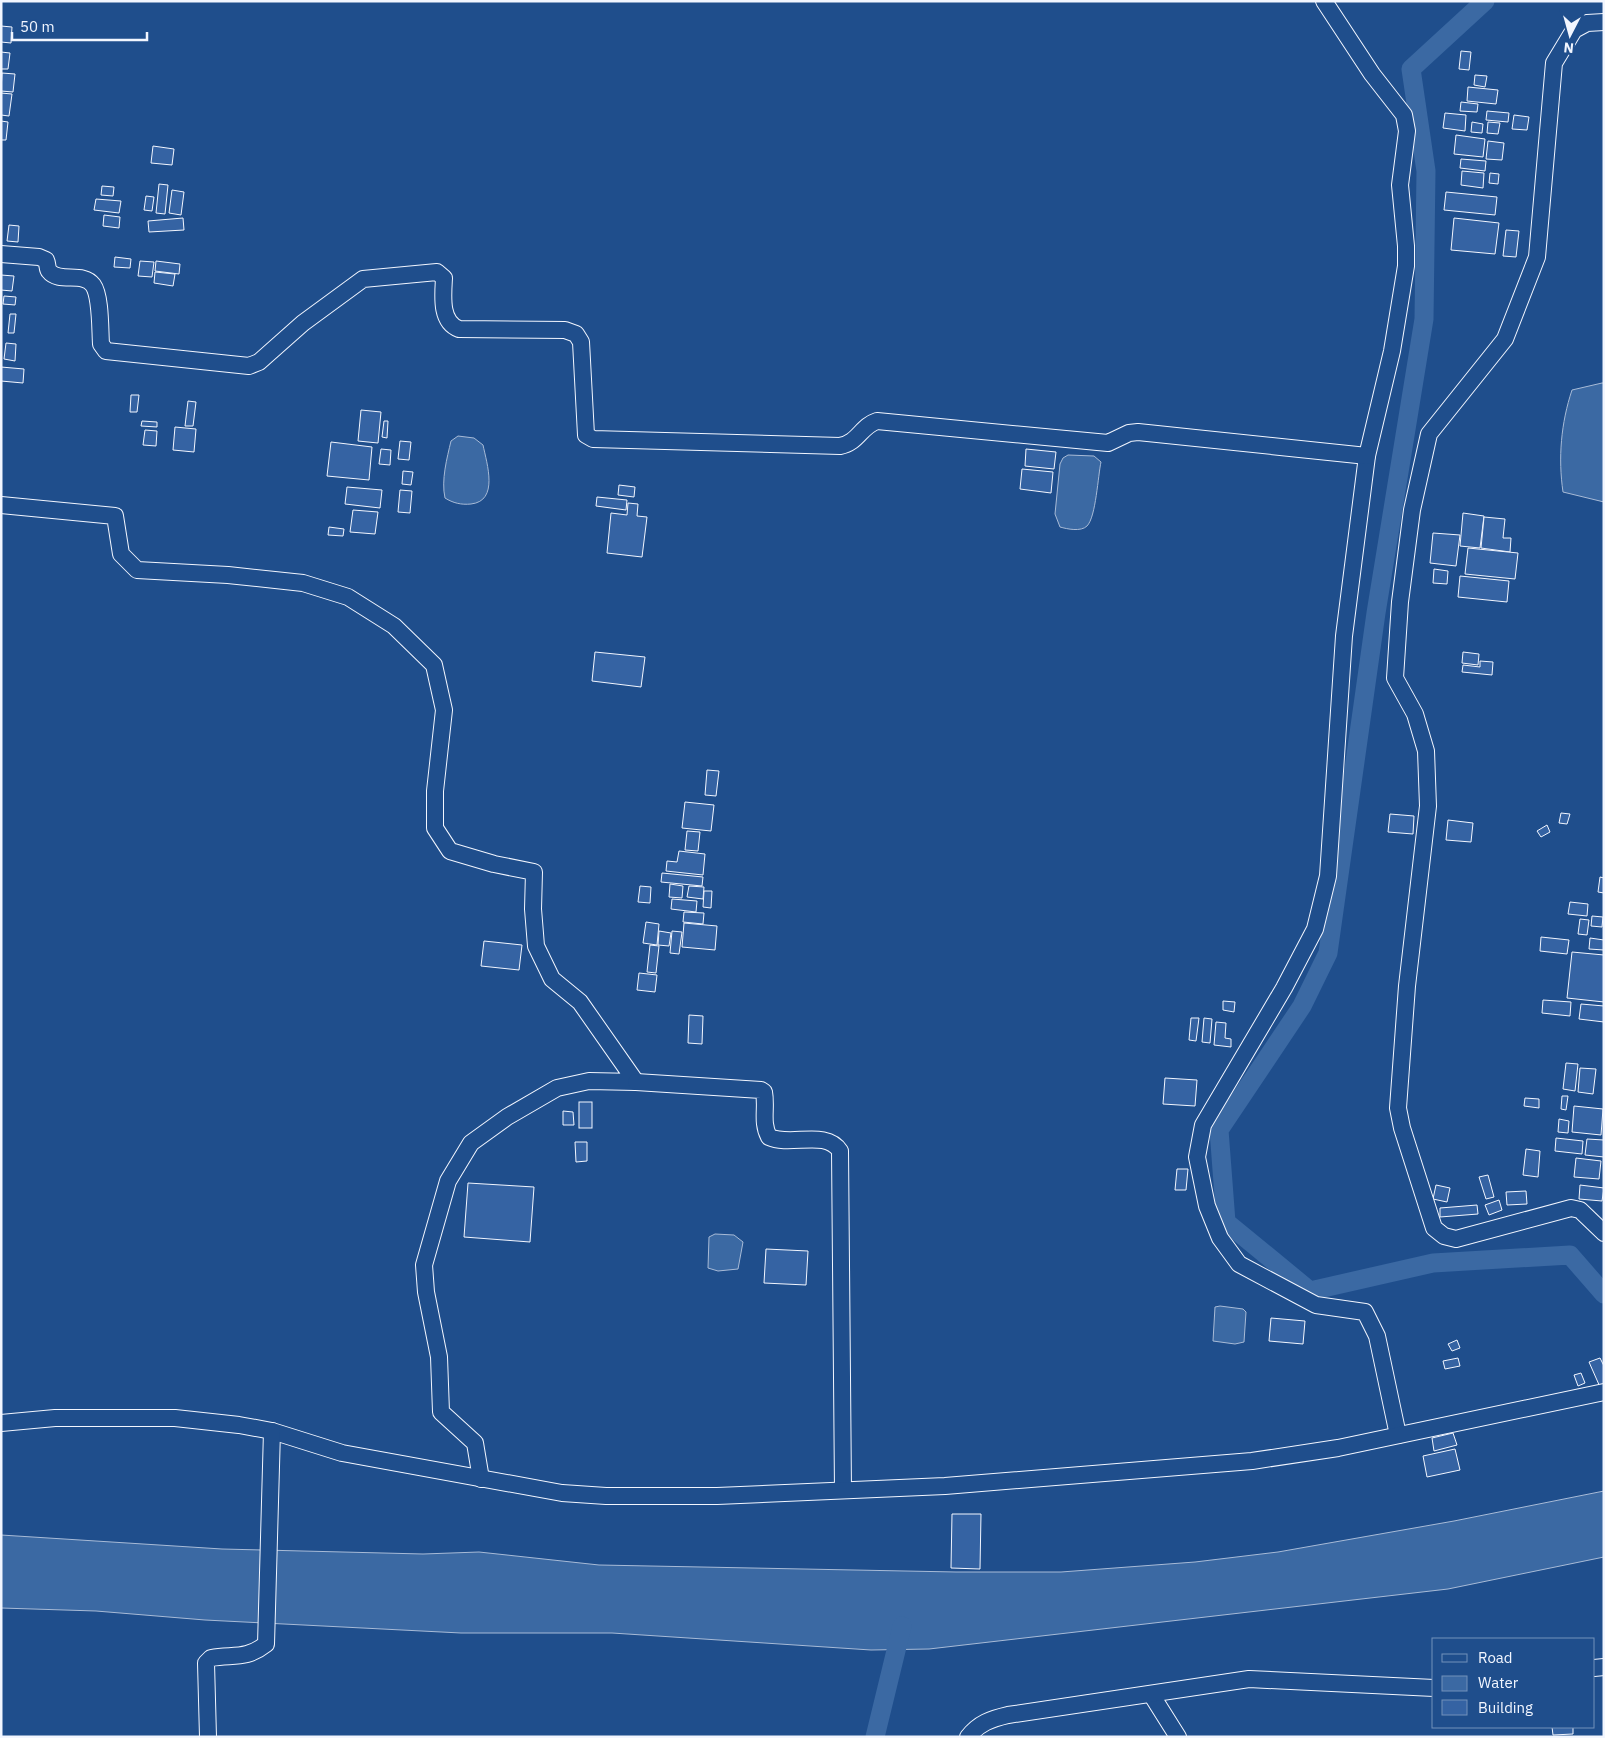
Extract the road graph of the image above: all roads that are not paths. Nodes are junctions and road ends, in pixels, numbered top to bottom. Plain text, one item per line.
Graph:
1 (1324, 1) edge
2 (1604, 22) edge
3 (1, 254) edge
4 (1367, 456) junction
5 (1, 505) edge
6 (636, 1082) junction
7 (1604, 1233) edge
8 (1604, 1392) edge
9 (1, 1423) edge
10 (272, 1431) junction
11 (1398, 1435) junction
12 (481, 1479) junction
13 (843, 1490) junction
14 (1432, 1688) edge
15 (1151, 1694) junction
16 (208, 1737) edge
17 (968, 1737) edge
18 (1178, 1737) edge

1 - 4 street
2 - 7 street
3 - 4 street
4 - 11 street
5 - 6 street
6 - 12 street
6 - 13 street
8 - 11 street
9 - 10 street
10 - 12 street
10 - 16 street
11 - 13 street
12 - 13 street
14 - 15 street
15 - 17 street
15 - 18 street

